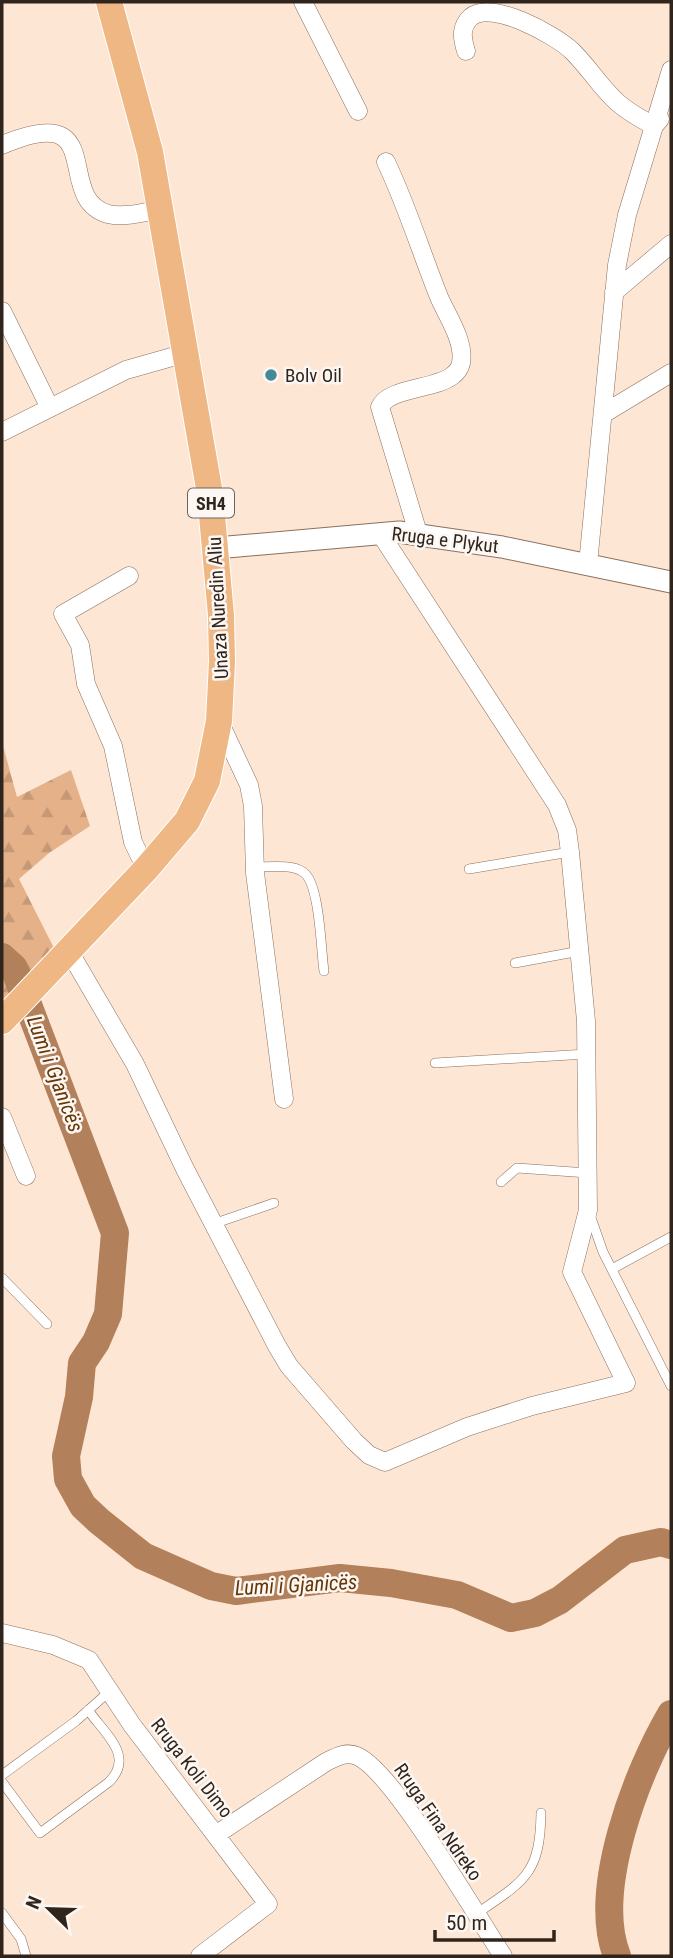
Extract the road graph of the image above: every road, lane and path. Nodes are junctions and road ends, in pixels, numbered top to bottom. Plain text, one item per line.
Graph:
1 (109, 2) edge
2 (303, 2) edge
3 (466, 51) dead end
4 (671, 70) edge
5 (671, 108) edge
6 (358, 111) dead end
7 (654, 125) junction
8 (2, 145) edge
9 (386, 162) dead end
10 (162, 209) junction
11 (671, 244) edge
12 (614, 292) junction
13 (2, 311) edge
14 (186, 353) junction
15 (671, 373) edge
16 (49, 406) junction
17 (603, 414) junction
18 (2, 432) edge
19 (380, 533) junction
20 (418, 534) junction
21 (216, 548) junction
22 (588, 564) junction
23 (129, 576) dead end
24 (671, 582) edge
25 (219, 721) junction
26 (569, 852) junction
27 (255, 867) junction
28 (146, 869) junction
29 (469, 870) dead end
30 (580, 951) junction
31 (65, 955) junction
32 (515, 963) dead end
33 (324, 971) dead end
34 (2, 1021) edge
35 (587, 1054) junction
36 (435, 1063) dead end
37 (284, 1099) dead end
38 (2, 1117) edge
39 (588, 1173) junction
40 (26, 1176) dead end
41 (501, 1182) dead end
42 (274, 1203) dead end
43 (588, 1210) junction
44 (213, 1224) junction
45 (671, 1237) edge
46 (612, 1269) junction
47 (2, 1278) edge
48 (47, 1324) dead end
49 (671, 1386) edge
50 (2, 1633) edge
51 (111, 1690) junction
52 (88, 1710) junction
53 (2, 1775) edge
54 (2, 1782) edge
55 (541, 1813) dead end
56 (217, 1834) junction
57 (2, 1913) edge
58 (476, 1914) junction
59 (26, 1956) edge
60 (200, 1956) edge
61 (503, 1956) edge

1 - 10 main road, Unaza Nuredin Aliu / SH4
2 - 6 street
3 - 7 street
4 - 7 street
5 - 7 street
7 - 12 street
8 - 10 street
9 - 20 street
10 - 14 main road, Unaza Nuredin Aliu / SH4
11 - 12 street
12 - 17 street
13 - 16 street
14 - 16 street
14 - 21 main road, Unaza Nuredin Aliu / SH4
15 - 17 street
16 - 18 street
17 - 22 street
19 - 20 street, Rruga e Plykut
19 - 21 street, Rruga e Plykut
19 - 26 street
20 - 22 street, Rruga e Plykut
21 - 25 main road, Unaza Nuredin Aliu / SH4
22 - 24 street, Rruga e Plykut
23 - 28 street
25 - 27 street
25 - 28 main road, Unaza Nuredin Aliu / SH4
26 - 29 lane
26 - 30 street
27 - 33 lane
27 - 37 street
28 - 31 main road, Unaza Nuredin Aliu / SH4
30 - 32 lane
30 - 35 street
31 - 34 main road, Unaza Nuredin Aliu / SH4
31 - 44 street
35 - 36 lane
35 - 39 street
38 - 40 street
39 - 41 lane
39 - 43 street
42 - 44 lane
43 - 44 street
43 - 46 lane
45 - 46 lane
46 - 49 lane
47 - 48 lane
50 - 51 street, Rruga Koli Dimo
51 - 52 lane
51 - 56 street, Rruga Koli Dimo
52 - 53 lane
52 - 54 lane
55 - 58 lane, Rruga Fina Ndreko
56 - 58 street, Rruga Fina Ndreko
56 - 60 street, Rruga Koli Dimo
57 - 59 lane
58 - 61 street, Rruga Fina Ndreko

